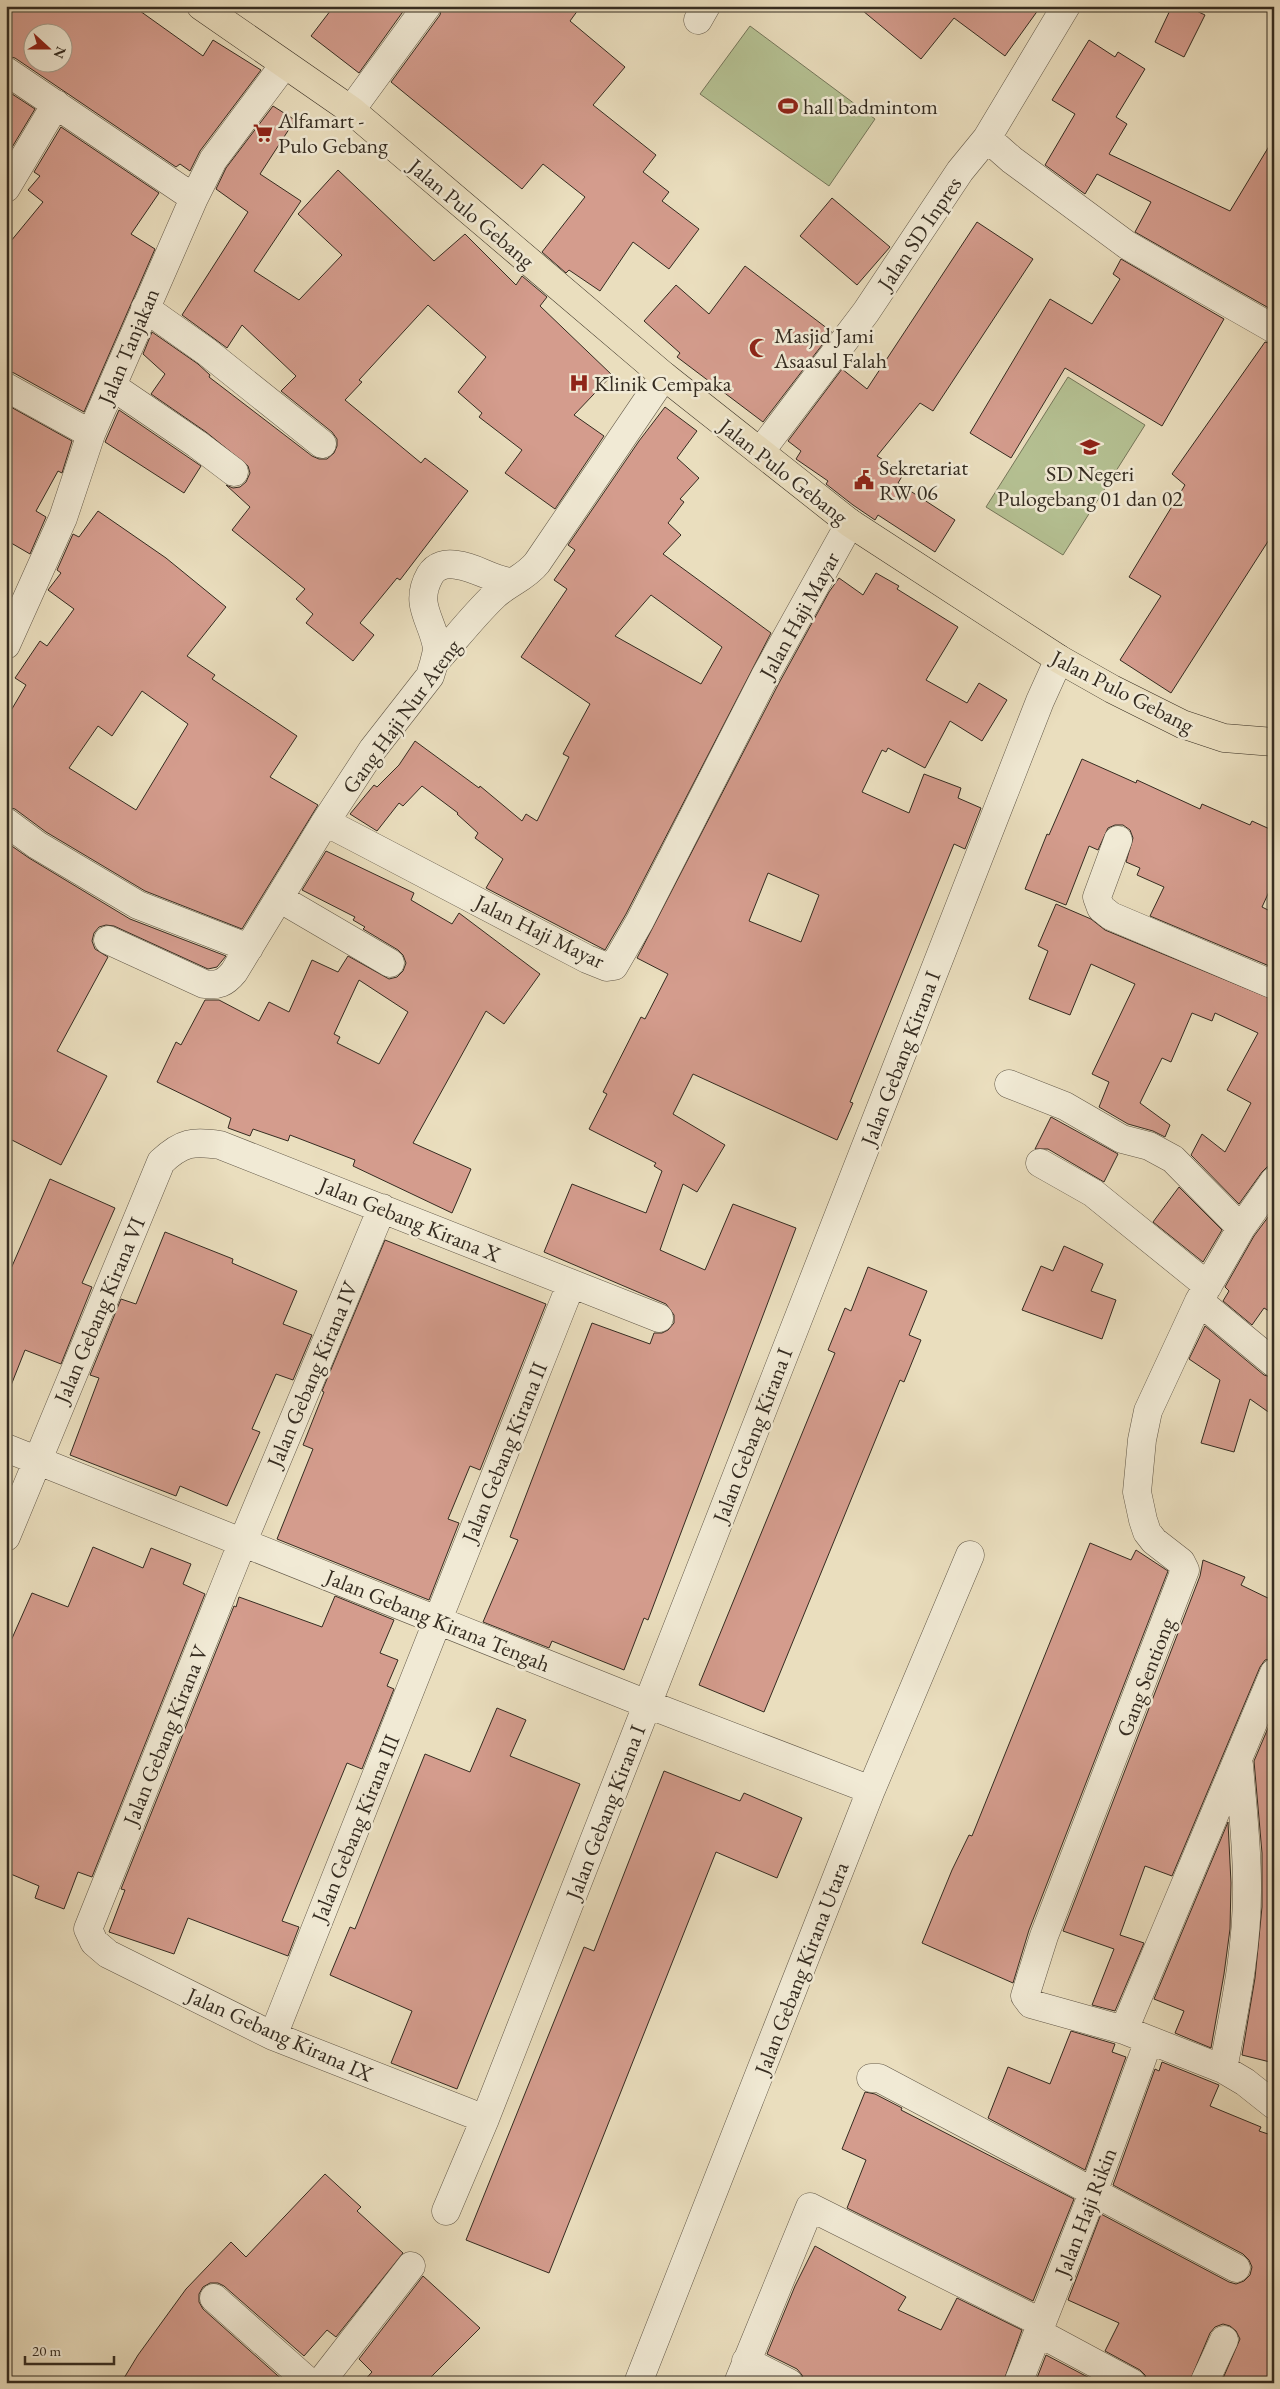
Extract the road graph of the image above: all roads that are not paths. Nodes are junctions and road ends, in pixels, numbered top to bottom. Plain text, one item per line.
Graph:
1 (427, 6) edge
2 (1066, 6) edge
3 (204, 7) edge
4 (284, 64) junction
5 (6, 71) edge
6 (56, 104) junction
7 (352, 110) junction
8 (987, 138) junction
9 (7, 184) edge
10 (194, 198) junction
11 (145, 308) junction
12 (1274, 329) edge
13 (664, 376) junction
14 (6, 386) edge
15 (112, 386) junction
16 (91, 434) junction
17 (322, 444) dead end
18 (760, 452) junction
19 (234, 472) dead end
20 (850, 523) junction
21 (511, 582) junction
22 (6, 645) edge
23 (1059, 659) junction
24 (434, 663) junction
25 (1274, 742) edge
26 (6, 822) edge
27 (324, 824) junction
28 (1118, 840) dead end
29 (279, 898) junction
30 (108, 940) dead end
31 (249, 948) junction
32 (390, 962) dead end
33 (1274, 985) edge
34 (1009, 1084) dead end
35 (162, 1162) joint
36 (1040, 1163) dead end
37 (1273, 1184) edge
38 (382, 1208) junction
39 (1241, 1228) junction
40 (571, 1284) junction
41 (1203, 1294) junction
42 (659, 1318) dead end
43 (1274, 1363) edge
44 (6, 1448) edge
45 (38, 1459) junction
46 (6, 1537) edge
47 (243, 1541) junction
48 (970, 1555) dead end
49 (437, 1620) junction
50 (1274, 1673) edge
51 (647, 1704) junction
52 (1239, 1760) junction
53 (871, 1790) junction
54 (88, 1929) joint
55 (1136, 2035) junction
56 (273, 2036) junction
57 (1223, 2069) junction
58 (871, 2078) dead end
59 (1274, 2105) edge
60 (485, 2119) junction
61 (1093, 2193) junction
62 (446, 2211) dead end
63 (411, 2266) dead end
64 (1236, 2268) dead end
65 (214, 2298) dead end
66 (1041, 2328) junction
67 (1224, 2340) dead end
68 (742, 2372) edge
69 (310, 2383) edge
70 (320, 2383) edge
71 (638, 2383) edge
72 (789, 2383) edge
73 (1018, 2383) edge
74 (1132, 2383) edge
75 (1204, 2383) edge

1 - 7 street
2 - 8 street, Jalan SD Inpres
3 - 4 main road, Jalan Pulo Gebang
4 - 7 main road, Jalan Pulo Gebang
4 - 10 street, Jalan Tanjakan
5 - 6 street
6 - 9 street
6 - 10 street
7 - 13 main road, Jalan Pulo Gebang
8 - 12 street
8 - 18 street, Jalan SD Inpres
10 - 11 street, Jalan Tanjakan
11 - 15 street, Jalan Tanjakan
11 - 17 street
13 - 18 main road, Jalan Pulo Gebang
13 - 21 street, Gang Haji Nur Ateng
14 - 16 street
15 - 16 street, Jalan Tanjakan
15 - 19 street
16 - 22 street, Jalan Tanjakan
18 - 20 main road, Jalan Pulo Gebang
20 - 23 main road, Jalan Pulo Gebang
20 - 27 street, Jalan Haji Mayar
21 - 24 street, Gang Haji Nur Ateng
21 - 24 street
23 - 25 main road, Jalan Pulo Gebang
23 - 51 street, Jalan Gebang Kirana I
24 - 27 street, Gang Haji Nur Ateng
26 - 31 street
27 - 29 street
28 - 33 street
29 - 31 street
29 - 32 street
30 - 31 street
34 - 39 street
35 - 38 street, Jalan Gebang Kirana X
35 - 45 street, Jalan Gebang Kirana VI
36 - 41 street
37 - 39 street, Gang Sentiong
38 - 40 street, Jalan Gebang Kirana X
38 - 47 street, Jalan Gebang Kirana IV
39 - 41 street, Gang Sentiong
40 - 42 street, Jalan Gebang Kirana X
40 - 49 street, Jalan Gebang Kirana II
41 - 43 street
41 - 55 street, Gang Sentiong
44 - 45 street, Jalan Gebang Kirana Tengah
45 - 46 street, Jalan Gebang Kirana VI
45 - 47 street, Jalan Gebang Kirana Tengah
47 - 49 street, Jalan Gebang Kirana Tengah
47 - 54 street, Jalan Gebang Kirana V
48 - 53 street, Jalan Gebang Kirana Utara
49 - 51 street, Jalan Gebang Kirana Tengah
49 - 56 street, Jalan Gebang Kirana III
50 - 52 street, Jalan Haji Rikin
51 - 53 street, Jalan Gebang Kirana Tengah
51 - 60 street, Jalan Gebang Kirana I
52 - 55 street, Jalan Haji Rikin
52 - 57 street
53 - 71 street, Jalan Gebang Kirana Utara
54 - 56 street, Jalan Gebang Kirana IX
55 - 57 street, Gang Sentiong
55 - 61 street, Jalan Haji Rikin
56 - 60 street, Jalan Gebang Kirana IX
57 - 59 street, Gang Sentiong
58 - 61 street
60 - 62 street, Jalan Gebang Kirana I
61 - 64 street
61 - 66 street, Jalan Haji Rikin
63 - 70 street
65 - 69 street
66 - 68 street
66 - 73 street, Jalan Haji Rikin
66 - 74 street
67 - 75 street
68 - 72 street

